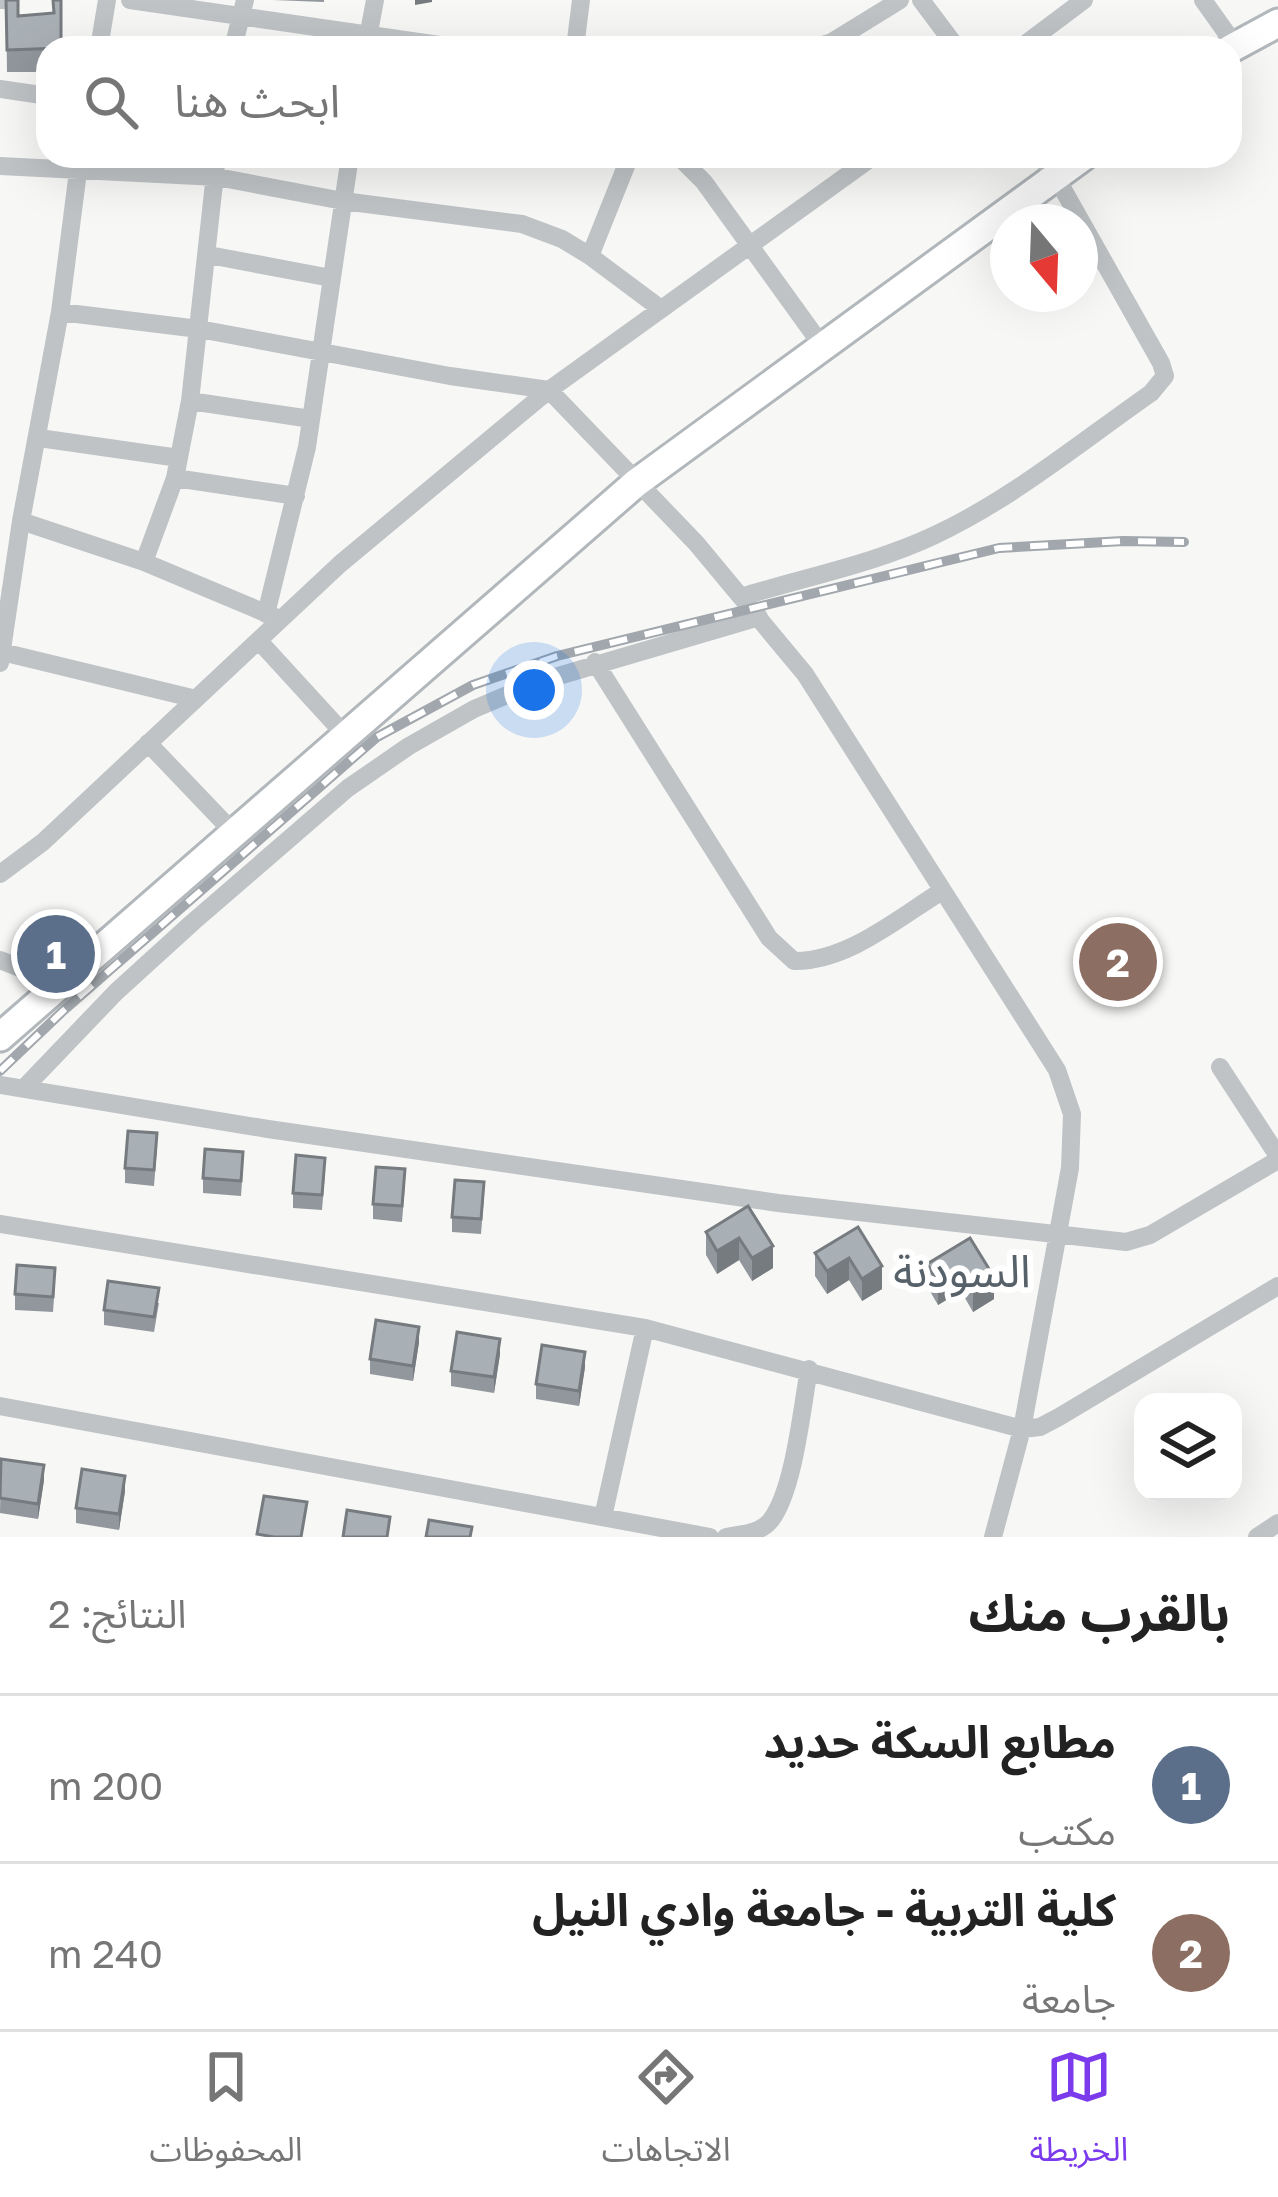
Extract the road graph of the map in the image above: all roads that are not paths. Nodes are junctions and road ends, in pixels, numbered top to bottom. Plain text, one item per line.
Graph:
1 (0, 0) edge
2 (10, 0) edge
3 (107, 0) edge
4 (130, 0) edge
5 (375, 0) edge
6 (581, 0) edge
7 (900, 0) edge
8 (922, 0) edge
9 (1084, 0) edge
10 (1203, 0) edge
11 (1274, 0) edge
12 (244, 7) edge
13 (1278, 10) edge
14 (1278, 23) edge
15 (101, 36) edge
16 (236, 36) edge
17 (343, 36) edge
18 (368, 36) edge
19 (576, 36) edge
20 (842, 36) edge
21 (948, 36) edge
22 (1036, 36) edge
23 (1226, 36) edge
24 (1242, 42) edge
25 (0, 89) edge
26 (36, 94) edge
27 (36, 165) edge
28 (0, 166) edge
29 (78, 168) edge
30 (121, 168) edge
31 (217, 168) edge
32 (348, 168) edge
33 (625, 168) edge
34 (690, 168) edge
35 (858, 168) edge
36 (1046, 168) edge
37 (1049, 168) edge
38 (217, 177) junction
39 (343, 201) junction
40 (752, 246) junction
41 (209, 256) junction
42 (590, 256) junction
43 (332, 278) junction
44 (661, 309) junction
45 (60, 312) junction
46 (199, 329) junction
47 (823, 346) junction
48 (321, 350) junction
49 (549, 390) junction
50 (190, 401) junction
51 (311, 419) junction
52 (39, 438) junction
53 (177, 468) junction
54 (637, 483) junction
55 (296, 496) junction
56 (21, 521) junction
57 (144, 562) junction
58 (741, 597) junction
59 (273, 616) junction
60 (759, 617) junction
61 (259, 641) junction
62 (1, 657) edge
63 (595, 662) junction
64 (192, 698) junction
65 (346, 736) junction
66 (148, 743) junction
67 (234, 833) junction
68 (0, 874) edge
69 (942, 891) junction
70 (0, 960) edge
71 (61, 984) junction
72 (1, 1035) edge
73 (1220, 1067) dead end
74 (0, 1085) edge
75 (25, 1087) junction
76 (1278, 1158) edge
77 (0, 1224) edge
78 (1057, 1234) junction
79 (1278, 1286) edge
80 (645, 1328) junction
81 (809, 1369) junction
82 (0, 1406) edge
83 (1022, 1429) junction
84 (603, 1517) junction
85 (1278, 1523) edge
86 (710, 1537) edge
87 (726, 1537) edge
88 (993, 1537) edge
89 (1257, 1537) edge

1 - 2 street
3 - 15 street
4 - 12 street
5 - 18 street
6 - 19 street
7 - 20 street
8 - 21 street
9 - 22 street
10 - 23 street
11 - 13 street
12 - 16 street
12 - 17 street
14 - 24 street
25 - 26 street
27 - 28 street
29 - 45 street
30 - 38 street
31 - 38 street
32 - 39 street
33 - 42 street
34 - 40 street
35 - 40 street
36 - 47 street
37 - 58 street
38 - 39 street
38 - 41 street
39 - 42 street
39 - 43 street
40 - 44 street
40 - 47 street
41 - 43 street
41 - 46 street
42 - 44 street
43 - 48 street
44 - 49 street
45 - 46 street
45 - 52 street
46 - 48 street
46 - 50 street
47 - 54 street
48 - 49 street
48 - 51 street
49 - 54 street
49 - 59 street
50 - 51 street
50 - 53 street
51 - 55 street
52 - 53 street
52 - 56 street
53 - 55 street
53 - 57 street
54 - 58 street
54 - 65 street
55 - 59 street
56 - 57 street
56 - 62 street
57 - 59 street
58 - 60 street
59 - 61 street
60 - 63 street
60 - 69 street
61 - 64 street
61 - 65 street
62 - 64 street
63 - 69 street
63 - 75 street
64 - 66 street
65 - 67 street
66 - 67 street
66 - 68 street
67 - 71 street
69 - 78 street
70 - 71 street
71 - 72 street
73 - 76 street
74 - 75 street
75 - 78 street
76 - 78 street
77 - 80 street
78 - 83 street
79 - 83 street
80 - 81 street
80 - 84 street
81 - 83 street
81 - 87 street
82 - 84 street
83 - 88 street
84 - 86 street
85 - 89 street

